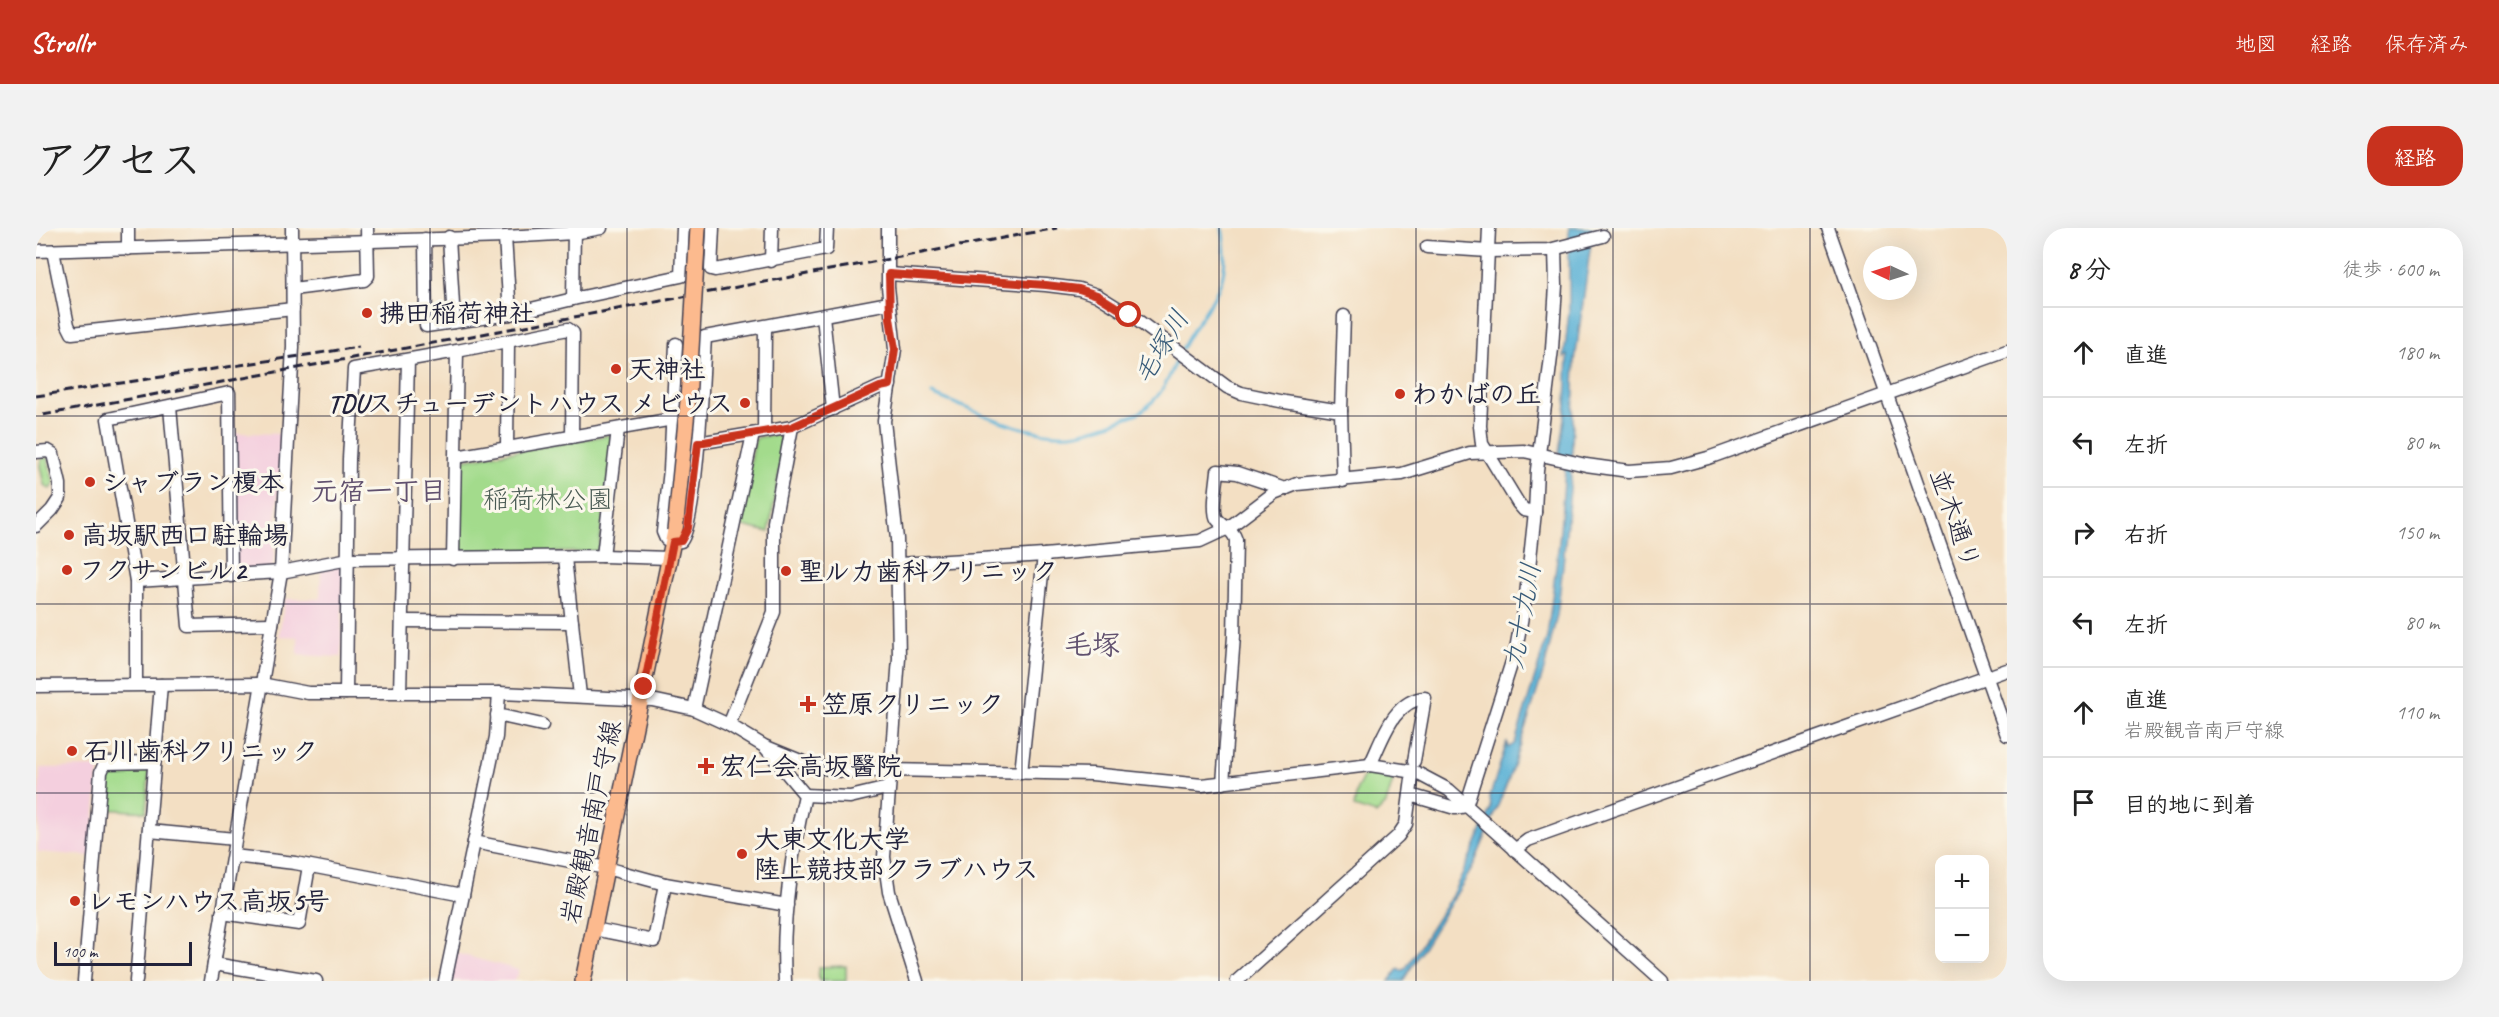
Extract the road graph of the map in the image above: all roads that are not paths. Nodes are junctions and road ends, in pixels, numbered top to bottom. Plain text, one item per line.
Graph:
1 (128, 228) edge
2 (292, 228) edge
3 (367, 228) edge
4 (601, 228) edge
5 (683, 228) edge
6 (698, 228) edge
7 (713, 228) edge
8 (772, 228) edge
9 (827, 228) edge
10 (888, 228) edge
11 (1489, 228) edge
12 (1828, 228) edge
13 (574, 231) edge
14 (422, 235) edge
15 (449, 237) junction
16 (505, 237) junction
17 (1601, 237) dead end
18 (367, 242) junction
19 (292, 244) junction
20 (1427, 247) dead end
21 (128, 249) junction
22 (1557, 249) junction
23 (36, 251) edge
24 (53, 251) junction
25 (1488, 251) junction
26 (771, 261) junction
27 (889, 274) junction
28 (293, 289) junction
29 (573, 299) junction
30 (889, 303) junction
31 (293, 309) junction
32 (510, 314) junction
33 (823, 316) junction
34 (1344, 316) dead end
35 (454, 322) junction
36 (765, 327) junction
37 (508, 341) junction
38 (676, 344) dead end
39 (457, 351) junction
40 (2007, 351) edge
41 (408, 360) junction
42 (890, 385) junction
43 (1887, 394) junction
44 (170, 407) junction
45 (833, 409) junction
46 (1341, 411) junction
47 (673, 419) junction
48 (792, 427) junction
49 (618, 429) junction
50 (759, 433) junction
51 (572, 437) junction
52 (698, 443) junction
53 (507, 448) junction
54 (1487, 451) junction
55 (36, 452) edge
56 (1541, 454) junction
57 (456, 457) junction
58 (1343, 481) junction
59 (1285, 489) junction
60 (1535, 512) junction
61 (36, 526) edge
62 (1228, 528) junction
63 (674, 536) junction
64 (1044, 555) junction
65 (603, 556) junction
66 (453, 558) junction
67 (566, 558) junction
68 (670, 558) junction
69 (349, 559) junction
70 (405, 559) junction
71 (899, 564) junction
72 (280, 572) junction
73 (231, 576) junction
74 (184, 578) junction
75 (136, 581) junction
76 (402, 621) junction
77 (572, 622) junction
78 (272, 624) junction
79 (2007, 670) edge
80 (1987, 678) junction
81 (136, 684) junction
82 (261, 684) junction
83 (161, 685) junction
84 (36, 686) edge
85 (346, 693) junction
86 (400, 693) junction
87 (499, 693) junction
88 (580, 696) junction
89 (642, 699) junction
90 (694, 709) junction
91 (497, 715) junction
92 (542, 725) dead end
93 (729, 725) junction
94 (2007, 735) edge
95 (764, 746) junction
96 (1414, 761) dead end
97 (154, 762) junction
98 (1370, 765) junction
99 (889, 770) junction
100 (1021, 773) junction
101 (1412, 779) dead end
102 (1223, 783) junction
103 (888, 788) junction
104 (805, 795) junction
105 (1410, 795) junction
106 (1468, 808) junction
107 (148, 831) junction
108 (236, 839) junction
109 (474, 842) junction
110 (1515, 850) junction
111 (233, 856) junction
112 (309, 866) junction
113 (606, 868) junction
114 (665, 884) junction
115 (463, 895) junction
116 (788, 905) junction
117 (222, 913) junction
118 (594, 929) junction
119 (214, 964) junction
120 (84, 981) edge
121 (136, 981) edge
122 (211, 981) edge
123 (316, 981) edge
124 (444, 981) edge
125 (583, 981) edge
126 (785, 981) edge
127 (918, 981) edge
128 (1237, 981) edge
129 (1662, 981) edge

1 - 21 street
2 - 19 street
3 - 18 street
4 - 13 street
5 - 29 street
6 - 63 main road, 岩殿観音南戸守線, bridge
7 - 26 street
8 - 26 street
9 - 26 street
10 - 27 street
11 - 25 street
12 - 43 street, 並木通り
13 - 16 street
13 - 29 street
14 - 15 street
14 - 18 street
14 - 35 street
15 - 16 street
15 - 35 street
16 - 32 street
17 - 22 street
18 - 19 street
18 - 28 street
19 - 21 street
19 - 28 street
20 - 25 street
21 - 24 street
22 - 25 street
22 - 56 street
23 - 24 street
24 - 31 street
25 - 54 street
27 - 30 street
27 - 46 street
28 - 31 street
29 - 32 street
30 - 33 street
30 - 42 street
31 - 72 street
32 - 35 street
33 - 36 street
33 - 45 street
34 - 46 street
36 - 50 street
36 - 52 street
37 - 39 street
37 - 51 street
37 - 53 street
38 - 47 street
39 - 41 street
39 - 57 street
40 - 43 street
41 - 69 street
41 - 70 street
42 - 45 street
42 - 71 street
43 - 56 street
43 - 80 street, 並木通り
44 - 73 street
44 - 74 street
44 - 75 street
45 - 48 street
46 - 58 street
47 - 49 street
47 - 63 street
48 - 50 street
48 - 93 street
49 - 51 street
49 - 65 street
50 - 52 street
50 - 90 street
51 - 53 street
52 - 63 street
53 - 57 street
54 - 56 street
54 - 58 street
54 - 60 street
55 - 61 street
56 - 60 street
57 - 66 street
58 - 59 street
59 - 62 street
59 - 62 street
60 - 106 street
62 - 64 street
62 - 102 street
63 - 68 main road, 岩殿観音南戸守線
64 - 71 street
64 - 100 street
65 - 67 street
65 - 68 street
66 - 67 street
66 - 70 street
67 - 77 street
68 - 89 main road, 岩殿観音南戸守線
69 - 70 street
69 - 72 street
69 - 85 street
70 - 76 street
71 - 99 street
72 - 73 street
72 - 78 street
73 - 74 street
74 - 75 street
74 - 78 street
75 - 81 street
76 - 77 street
76 - 86 street
77 - 88 street
78 - 82 street
79 - 80 street
80 - 94 street, 並木通り
80 - 110 street
81 - 83 street
81 - 84 street
82 - 83 street
82 - 85 street
82 - 108 street
83 - 97 street
85 - 86 street
86 - 87 street
87 - 88 street
87 - 91 street
88 - 89 street
89 - 90 street
89 - 113 main road, 岩殿観音南戸守線
90 - 93 street
91 - 92 street
91 - 109 street
93 - 95 street
95 - 99 street
95 - 104 street
96 - 98 street
97 - 107 street
97 - 120 street
98 - 102 street
98 - 106 street
99 - 100 street
99 - 103 street
100 - 102 street
101 - 105 street
103 - 104 street
103 - 127 street
104 - 116 street
105 - 106 street
105 - 128 street
106 - 110 street
107 - 108 street
107 - 121 street
108 - 111 street
109 - 113 street
109 - 115 street
110 - 129 street
111 - 112 street
111 - 117 street
112 - 115 street
112 - 117 street
113 - 114 street
113 - 118 main road, 岩殿観音南戸守線
114 - 116 street
114 - 118 street
115 - 124 street
116 - 126 street
117 - 119 street
118 - 125 main road, 岩殿観音南戸守線
119 - 122 street
119 - 123 street

